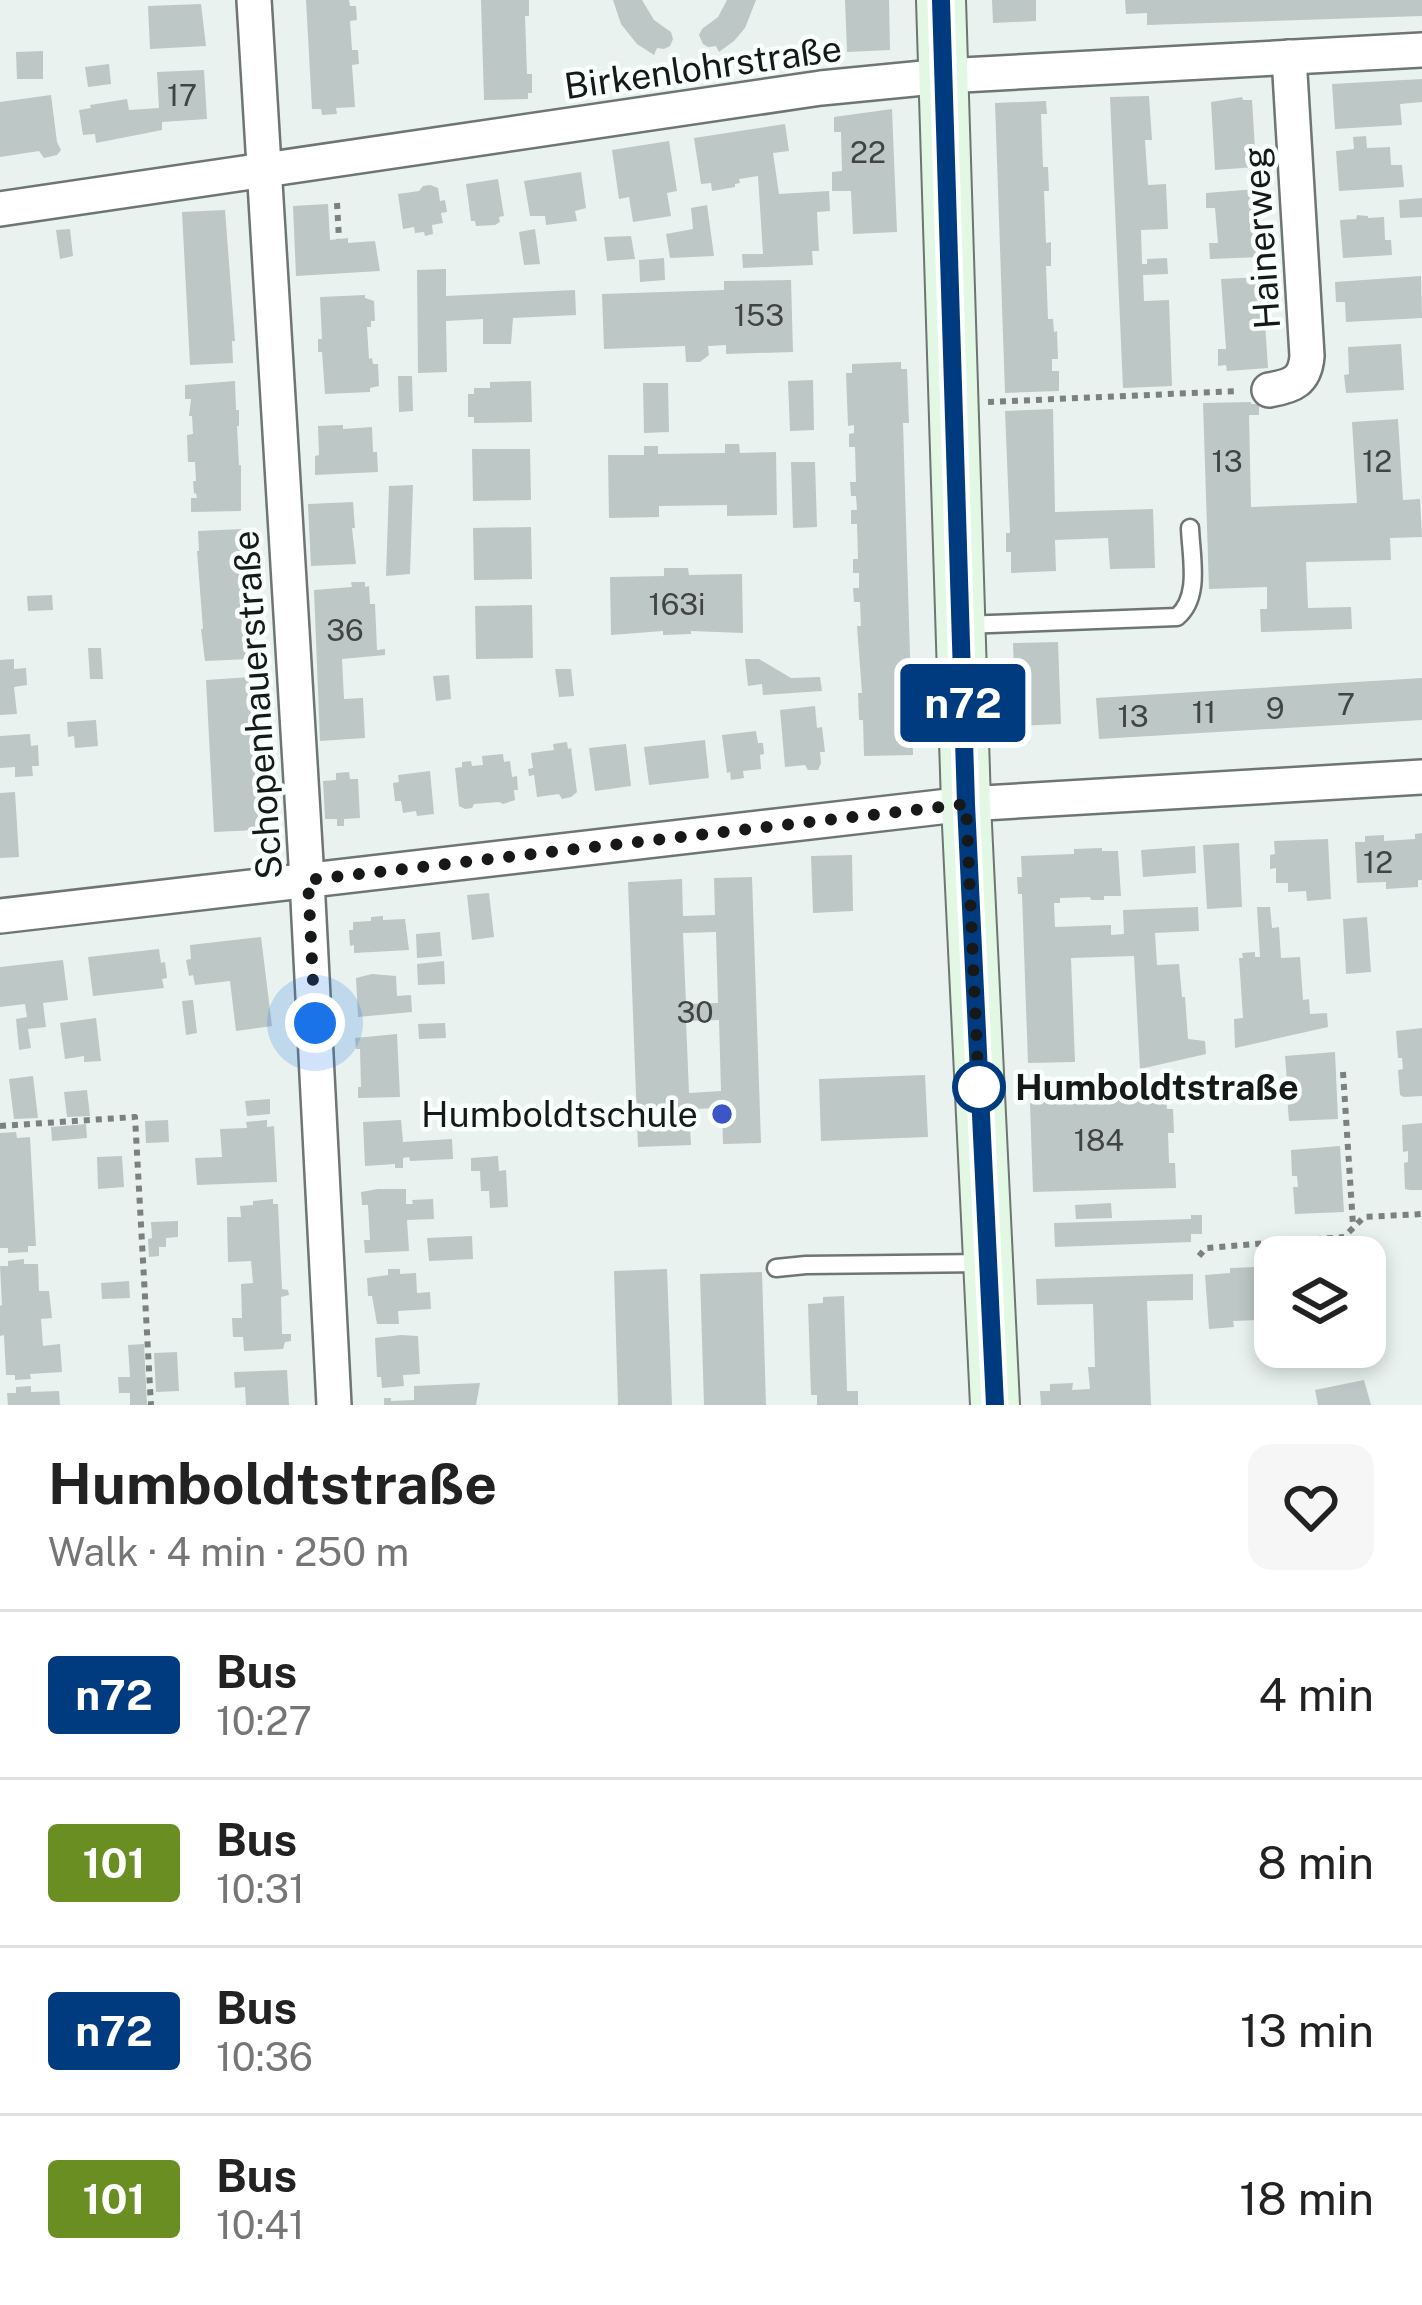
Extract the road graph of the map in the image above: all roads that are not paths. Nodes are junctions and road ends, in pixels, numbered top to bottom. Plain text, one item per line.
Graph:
1 (254, 0) edge
2 (941, 0) edge
3 (1422, 50) edge
4 (1289, 57) junction
5 (944, 76) junction
6 (263, 172) junction
7 (0, 209) edge
8 (1269, 390) road end
9 (1190, 528) dead end
10 (961, 625) junction
11 (1422, 778) edge
12 (966, 804) junction
13 (308, 880) junction
14 (0, 916) edge
15 (986, 1263) junction
16 (776, 1268) dead end
17 (334, 1405) edge
18 (995, 1405) edge

1 - 6 street, Schopenhauerstraße
2 - 5 main road
3 - 4 street, Birkenlohrstraße
4 - 5 street, Birkenlohrstraße
4 - 8 street, Hainerweg
5 - 6 street, Birkenlohrstraße
5 - 10 main road
6 - 7 street, Birkenlohrstraße
6 - 13 street, Schopenhauerstraße
9 - 10 lane
10 - 12 main road
11 - 12 street
12 - 13 street
12 - 15 main road
13 - 14 street
13 - 17 street, Schopenhauerstraße
15 - 16 lane
15 - 18 main road

